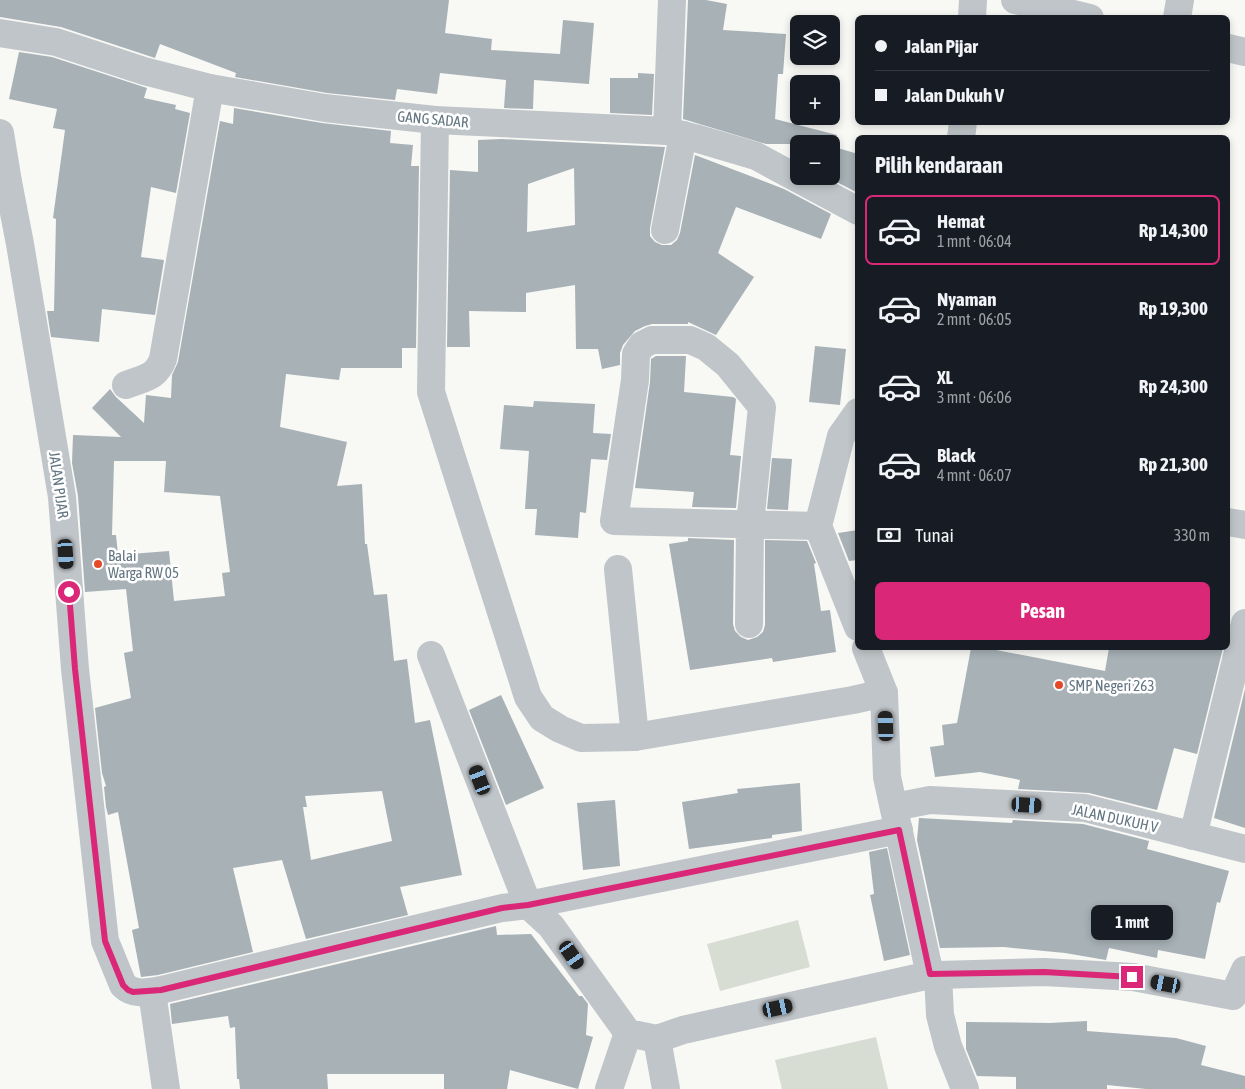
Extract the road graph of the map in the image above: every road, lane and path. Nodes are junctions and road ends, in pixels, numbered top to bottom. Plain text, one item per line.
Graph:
1 (672, 0) edge
2 (973, 0) edge
3 (1015, 0) edge
4 (1180, 0) edge
5 (972, 15) edge
6 (1078, 15) edge
7 (1178, 15) edge
8 (0, 34) edge
9 (1230, 48) edge
10 (1245, 52) edge
11 (210, 88) junction
12 (435, 120) junction
13 (0, 133) edge
14 (675, 133) junction
15 (855, 209) edge
16 (665, 230) dead end
17 (126, 385) dead end
18 (855, 416) edge
19 (1230, 522) edge
20 (750, 524) junction
21 (1245, 525) edge
22 (818, 526) junction
23 (618, 569) dead end
24 (855, 619) edge
25 (1245, 623) edge
26 (748, 624) dead end
27 (867, 650) edge
28 (431, 655) dead end
29 (884, 693) junction
30 (635, 737) junction
31 (896, 818) junction
32 (1194, 836) junction
33 (1245, 849) edge
34 (528, 905) junction
35 (1245, 970) edge
36 (934, 975) junction
37 (152, 992) junction
38 (1239, 1002) edge
39 (628, 1033) junction
40 (657, 1039) junction
41 (166, 1089) edge
42 (610, 1089) edge
43 (666, 1089) edge
44 (965, 1089) edge

1 - 14 street
2 - 5 street
3 - 6 street
4 - 7 street
8 - 11 street, GANG SADAR
9 - 10 street
11 - 12 street, GANG SADAR
11 - 17 street
12 - 14 street, GANG SADAR
12 - 30 street
13 - 37 street, JALAN PIJAR
14 - 15 street, GANG SADAR
14 - 16 street
18 - 22 street
19 - 21 street
20 - 20 street
20 - 22 street
20 - 26 street
22 - 24 street
23 - 30 street
25 - 32 street
27 - 29 street
28 - 34 street
29 - 30 street
29 - 31 street
31 - 32 street, JALAN DUKUH V
31 - 34 street, JALAN DUKUH V
31 - 36 street
32 - 33 street, JALAN DUKUH V
34 - 37 street, JALAN DUKUH V
34 - 39 street
35 - 38 street
36 - 38 street
36 - 40 street
36 - 44 street
37 - 41 street
39 - 40 street
39 - 42 street
40 - 43 street

